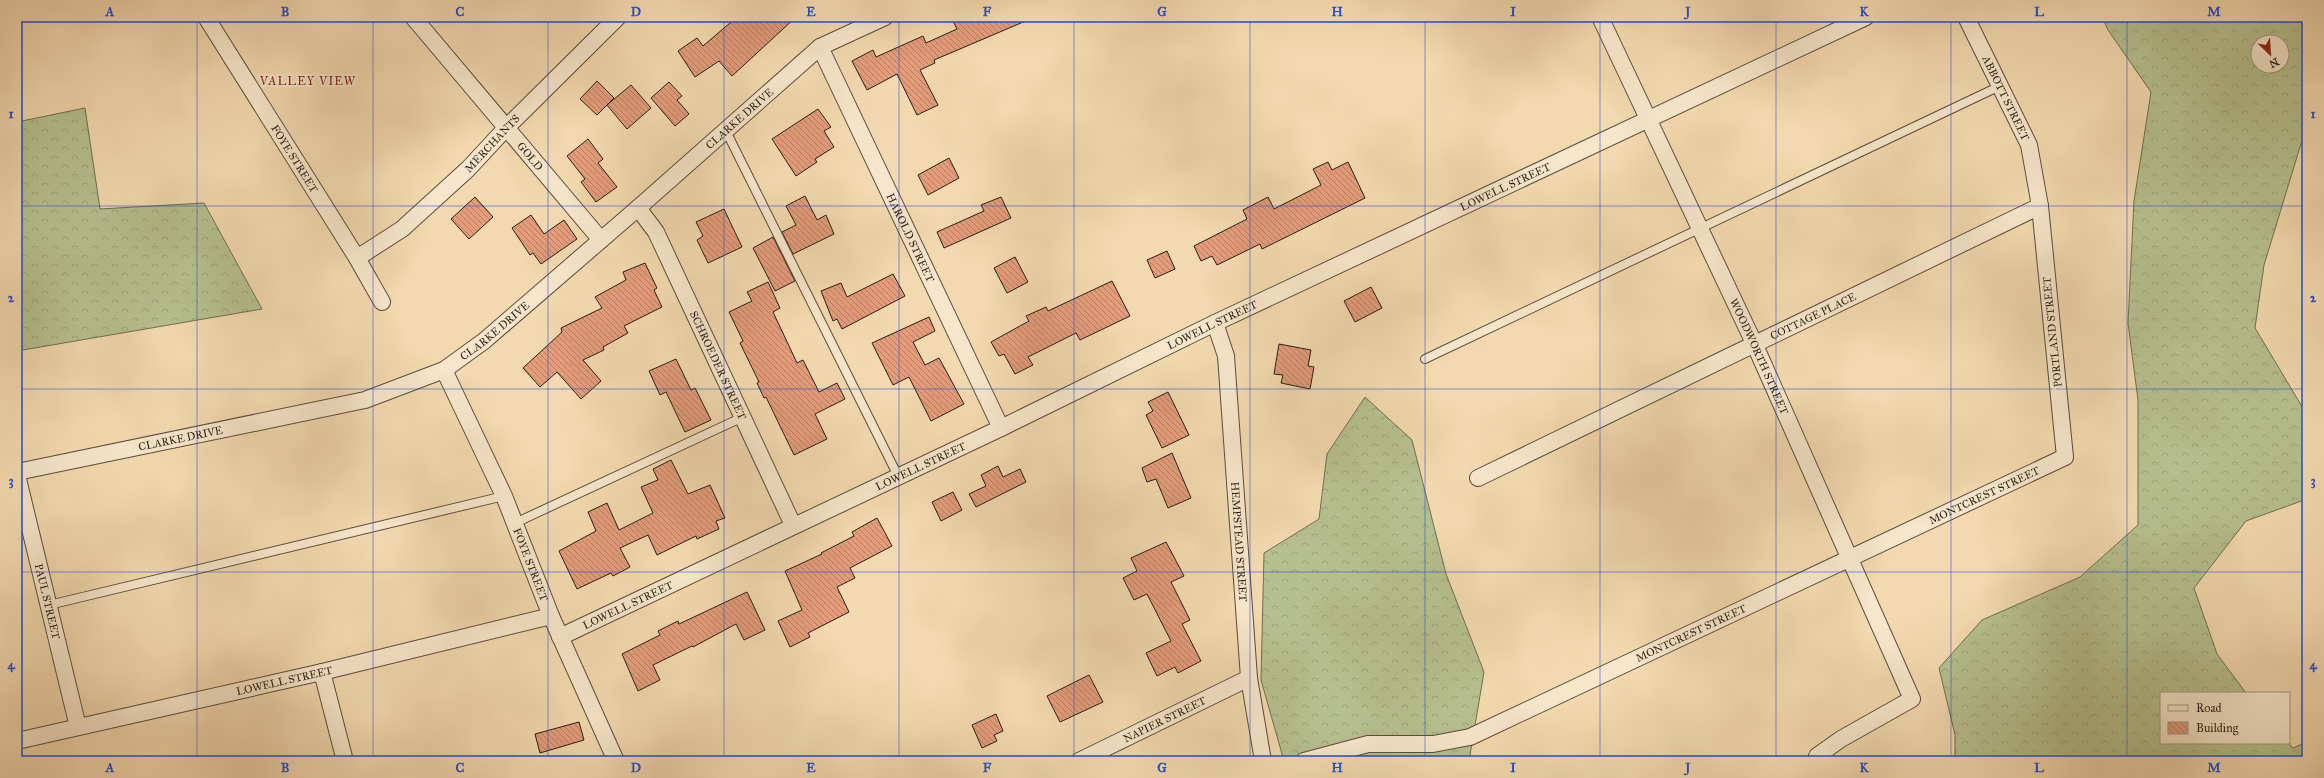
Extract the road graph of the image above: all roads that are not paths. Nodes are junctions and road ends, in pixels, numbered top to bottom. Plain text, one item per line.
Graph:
1 (206, 17) edge
2 (414, 17) edge
3 (618, 17) edge
4 (885, 17) edge
5 (1600, 17) edge
6 (1866, 17) edge
7 (1966, 17) edge
8 (820, 47) junction
9 (2000, 86) junction
10 (1647, 120) junction
11 (506, 128) junction
12 (726, 131) junction
13 (2040, 206) junction
14 (638, 208) junction
15 (1700, 230) junction
16 (601, 240) junction
17 (357, 258) junction
18 (382, 302) dead end
19 (1214, 323) junction
20 (1754, 343) junction
21 (1425, 359) dead end
22 (444, 370) junction
23 (743, 417) junction
24 (1001, 428) junction
25 (2065, 457) joint
26 (17, 472) edge
27 (17, 475) edge
28 (898, 476) junction
29 (1478, 478) dead end
30 (504, 496) junction
31 (515, 524) junction
32 (793, 525) junction
33 (1850, 557) junction
34 (48, 605) junction
35 (551, 616) junction
36 (560, 637) junction
37 (322, 672) junction
38 (1249, 678) junction
39 (78, 727) junction
40 (17, 741) edge
41 (1817, 756) dead end
42 (345, 761) edge
43 (616, 761) edge
44 (1079, 761) edge
45 (1263, 761) edge
46 (1304, 761) edge

1 - 17 street, FOYE STREET
2 - 11 street, GOLD
3 - 11 street, MERCHANTS
4 - 8 street, CLARKE DRIVE
5 - 10 street, WOODWORTH STREET
6 - 10 street, LOWELL STREET
7 - 9 street, ABBOTT STREET
8 - 12 street, CLARKE DRIVE
8 - 24 street, HAROLD STREET
9 - 13 street, ABBOTT STREET
9 - 15 lane
10 - 15 street, WOODWORTH STREET
10 - 19 street, LOWELL STREET
11 - 16 street, GOLD
11 - 17 street, MERCHANTS
12 - 14 street, CLARKE DRIVE
12 - 28 lane
13 - 20 street, COTTAGE PLACE
13 - 25 street, PORTLAND STREET
14 - 16 street, CLARKE DRIVE
14 - 23 street, SCHROEDER STREET
15 - 20 street, WOODWORTH STREET
15 - 21 lane
16 - 22 street, CLARKE DRIVE
17 - 18 street, FOYE STREET
19 - 24 street, LOWELL STREET
19 - 38 street, HEMPSTEAD STREET
20 - 29 street, COTTAGE PLACE
20 - 33 street, WOODWORTH STREET
22 - 26 street, CLARKE DRIVE
22 - 30 street, FOYE STREET
23 - 31 lane
23 - 32 street, SCHROEDER STREET
24 - 28 street, LOWELL STREET
25 - 33 street, MONTCREST STREET
27 - 34 street, PAUL STREET
28 - 32 street, LOWELL STREET
30 - 31 street, FOYE STREET
30 - 34 lane
31 - 35 street, FOYE STREET
32 - 36 street, LOWELL STREET
33 - 41 street, WOODWORTH STREET
33 - 46 street, MONTCREST STREET
34 - 39 street, PAUL STREET
35 - 36 street, FOYE STREET
35 - 37 street, LOWELL STREET
36 - 43 street, FOYE STREET
37 - 39 street, LOWELL STREET
37 - 42 street
38 - 44 street, NAPIER STREET
38 - 45 street, HEMPSTEAD STREET
39 - 40 street, LOWELL STREET

